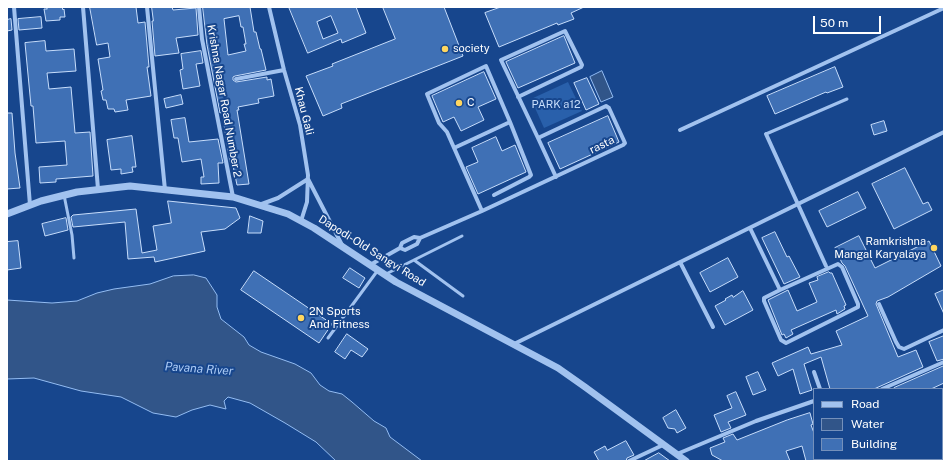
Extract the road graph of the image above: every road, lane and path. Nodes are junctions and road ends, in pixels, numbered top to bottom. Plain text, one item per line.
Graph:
1 (14, 7) edge
2 (83, 7) edge
3 (147, 7) edge
4 (199, 7) edge
5 (269, 7) edge
6 (944, 8) edge
7 (284, 70) junction
8 (236, 79) dead end
9 (518, 97) junction
10 (846, 98) dead end
11 (510, 122) junction
12 (680, 130) dead end
13 (944, 132) edge
14 (766, 134) joint
15 (538, 138) junction
16 (454, 148) junction
17 (556, 177) junction
18 (308, 179) junction
19 (98, 189) junction
20 (165, 190) junction
21 (64, 195) junction
22 (494, 195) dead end
23 (233, 197) junction
24 (30, 205) junction
25 (259, 205) junction
26 (797, 205) junction
27 (482, 212) junction
28 (7, 214) edge
29 (301, 221) junction
30 (750, 228) junction
31 (462, 236) dead end
32 (420, 238) junction
33 (343, 247) junction
34 (400, 248) junction
35 (74, 258) dead end
36 (414, 260) junction
37 (680, 262) junction
38 (369, 265) junction
39 (826, 266) dead end
40 (381, 272) junction
41 (780, 290) junction
42 (463, 296) dead end
43 (879, 304) dead end
44 (713, 327) dead end
45 (944, 330) edge
46 (328, 338) dead end
47 (514, 344) junction
48 (944, 362) edge
49 (814, 372) dead end
50 (820, 388) edge
51 (884, 388) edge
52 (813, 401) edge
53 (664, 445) junction
54 (677, 455) junction
55 (944, 456) edge
56 (629, 461) edge
57 (686, 461) edge
58 (944, 461) edge

1 - 24 street
2 - 19 street
3 - 20 street
4 - 23 street, Krishna Nagar Road Number 2
5 - 7 street, Khau Gali
6 - 12 street
7 - 8 street
7 - 18 street, Khau Gali
9 - 9 street
9 - 15 street
10 - 14 lane
11 - 16 street
11 - 16 street
11 - 22 street
13 - 26 street
14 - 26 street
15 - 17 street
15 - 17 street, rasta
16 - 27 street
17 - 27 street, rasta
18 - 25 street
18 - 29 street, Khau Gali
18 - 33 street
19 - 20 street, Dapodi-Old Sangvi Road
19 - 21 street, Dapodi-Old Sangvi Road
20 - 23 street, Dapodi-Old Sangvi Road
21 - 24 street, Dapodi-Old Sangvi Road
21 - 35 lane
23 - 25 street, Dapodi-Old Sangvi Road
24 - 28 street, Dapodi-Old Sangvi Road
25 - 29 street, Dapodi-Old Sangvi Road
26 - 30 street
26 - 39 street
27 - 32 street, rasta
29 - 33 street, Dapodi-Old Sangvi Road
30 - 37 street
30 - 41 street
31 - 36 lane
32 - 34 street
32 - 34 street
33 - 38 street, Dapodi-Old Sangvi Road
34 - 38 street
36 - 40 lane
36 - 42 lane
37 - 44 street
37 - 47 street
38 - 40 street, Dapodi-Old Sangvi Road
40 - 46 lane
40 - 47 street, Dapodi-Old Sangvi Road
41 - 41 street
43 - 45 street
47 - 53 street, Dapodi-Old Sangvi Road
48 - 51 street
49 - 50 street
52 - 54 street
53 - 54 street, Dapodi-Old Sangvi Road
53 - 56 street
54 - 57 street, Dapodi-Old Sangvi Road
55 - 58 street

